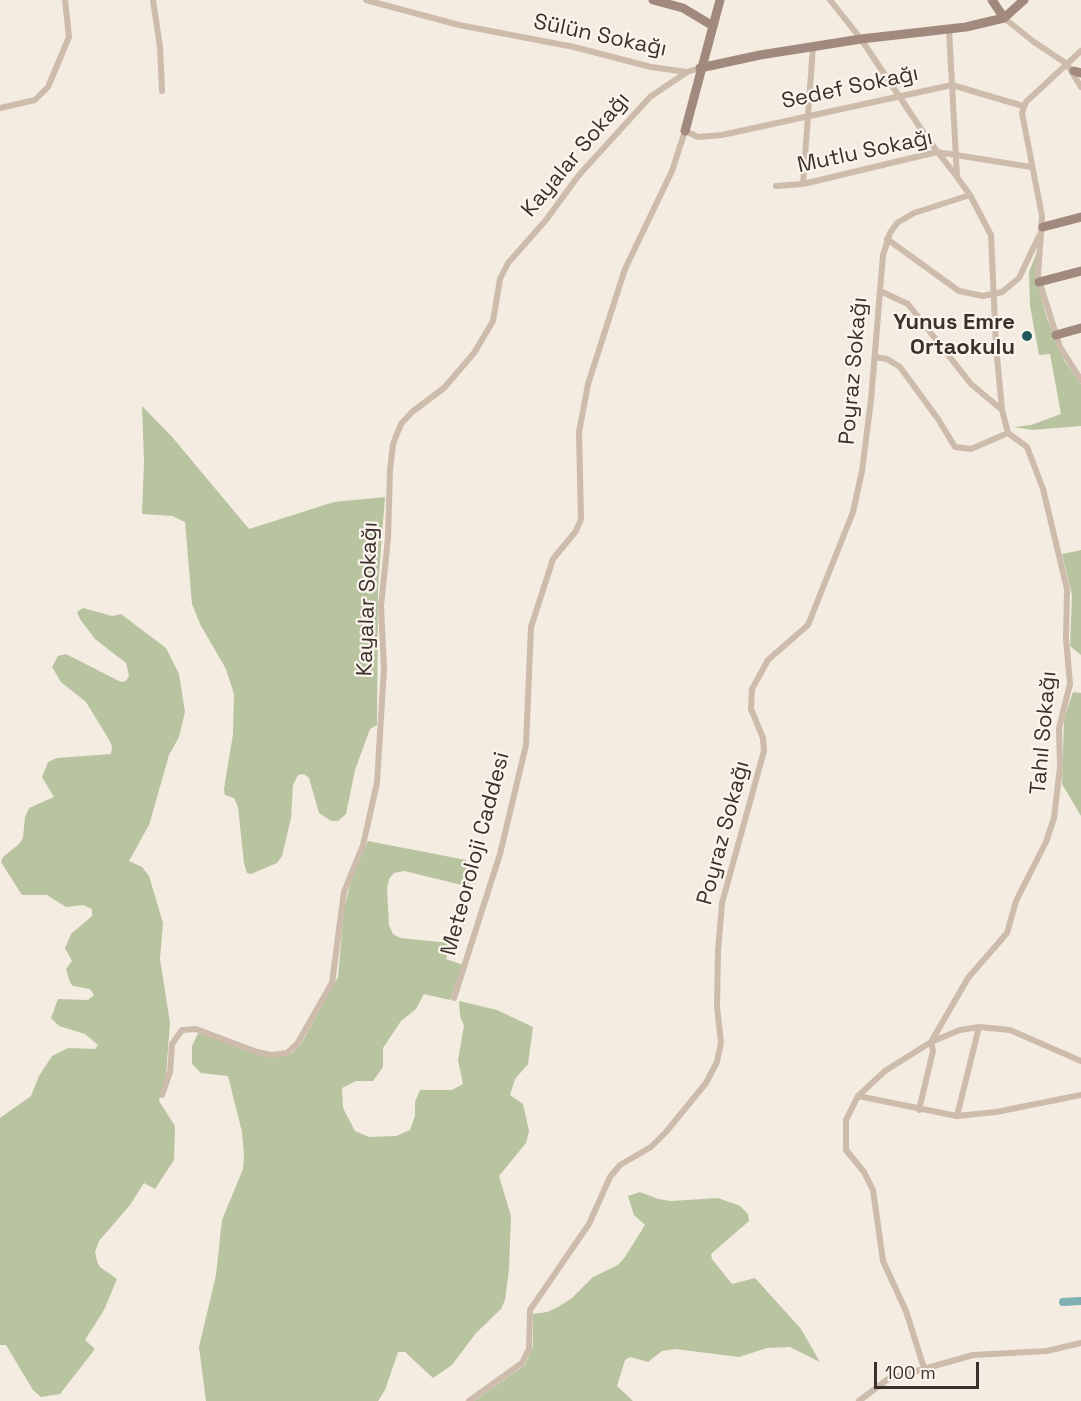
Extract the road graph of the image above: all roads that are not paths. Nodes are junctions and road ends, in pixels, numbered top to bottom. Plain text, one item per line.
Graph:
1 (65, 0) edge
2 (153, 0) edge
3 (366, 0) edge
4 (653, 0) edge
5 (720, 0) edge
6 (830, 0) edge
7 (992, 0) edge
8 (1024, 0) edge
9 (1004, 18) junction
10 (713, 26) junction
11 (949, 29) junction
12 (861, 39) junction
13 (813, 47) junction
14 (1081, 51) edge
15 (700, 68) junction
16 (1074, 69) edge
17 (687, 72) junction
18 (952, 85) junction
19 (1081, 87) edge
20 (162, 91) dead end
21 (899, 96) junction
22 (1023, 106) junction
23 (0, 108) edge
24 (808, 116) junction
25 (685, 131) junction
26 (937, 152) junction
27 (956, 155) junction
28 (1031, 166) junction
29 (957, 177) junction
30 (803, 184) junction
31 (776, 186) dead end
32 (970, 195) junction
33 (1081, 216) edge
34 (1043, 227) junction
35 (887, 239) junction
36 (1081, 271) edge
37 (1039, 282) junction
38 (880, 291) junction
39 (995, 294) junction
40 (1081, 328) edge
41 (1056, 335) junction
42 (875, 357) junction
43 (1081, 380) edge
44 (1002, 410) junction
45 (1008, 433) junction
46 (454, 998) dead end
47 (979, 1027) junction
48 (932, 1042) junction
49 (1081, 1061) edge
50 (162, 1095) dead end
51 (1081, 1095) edge
52 (858, 1096) junction
53 (919, 1110) junction
54 (957, 1116) junction
55 (1081, 1343) edge
56 (924, 1368) junction
57 (469, 1401) edge
58 (859, 1401) edge

1 - 23 street
2 - 20 street
3 - 17 street, Sülün Sokağı
4 - 10 street
5 - 10 street, Meteoroloji Caddesi
6 - 12 street
7 - 9 street
8 - 9 street
9 - 11 street
9 - 16 street
10 - 15 street, Meteoroloji Caddesi
11 - 12 street
11 - 18 street
12 - 13 street
12 - 21 street
13 - 15 street
13 - 24 street
14 - 16 street
15 - 17 street, Kayalar Sokağı
15 - 25 street, Meteoroloji Caddesi
16 - 19 street
16 - 22 street
17 - 50 street, Kayalar Sokağı
18 - 21 street, Sedef Sokağı
18 - 22 street, Sedef Sokağı
18 - 27 street
21 - 24 street, Sedef Sokağı
21 - 26 street
22 - 28 street
24 - 25 street, Sedef Sokağı
24 - 30 street
25 - 46 street, Meteoroloji Caddesi
26 - 27 street, Mutlu Sokağı
26 - 29 street
26 - 30 street, Mutlu Sokağı
27 - 28 street, Mutlu Sokağı
27 - 29 street
28 - 34 street
29 - 32 street
30 - 31 street, Mutlu Sokağı
32 - 35 street
32 - 39 street
33 - 34 street
34 - 37 street
34 - 39 street
35 - 38 street, Poyraz Sokağı
35 - 39 street
36 - 37 street
37 - 41 street
38 - 42 street, Poyraz Sokağı
38 - 44 street
39 - 44 street
40 - 41 street
41 - 43 street
42 - 45 street
42 - 57 street, Poyraz Sokağı
44 - 45 street
45 - 48 street, Tahıl Sokağı
47 - 48 street
47 - 49 street
47 - 54 street
48 - 52 street, Tahıl Sokağı
48 - 53 street
51 - 54 street
52 - 53 street
52 - 56 street
53 - 54 street
55 - 56 street
56 - 58 street

